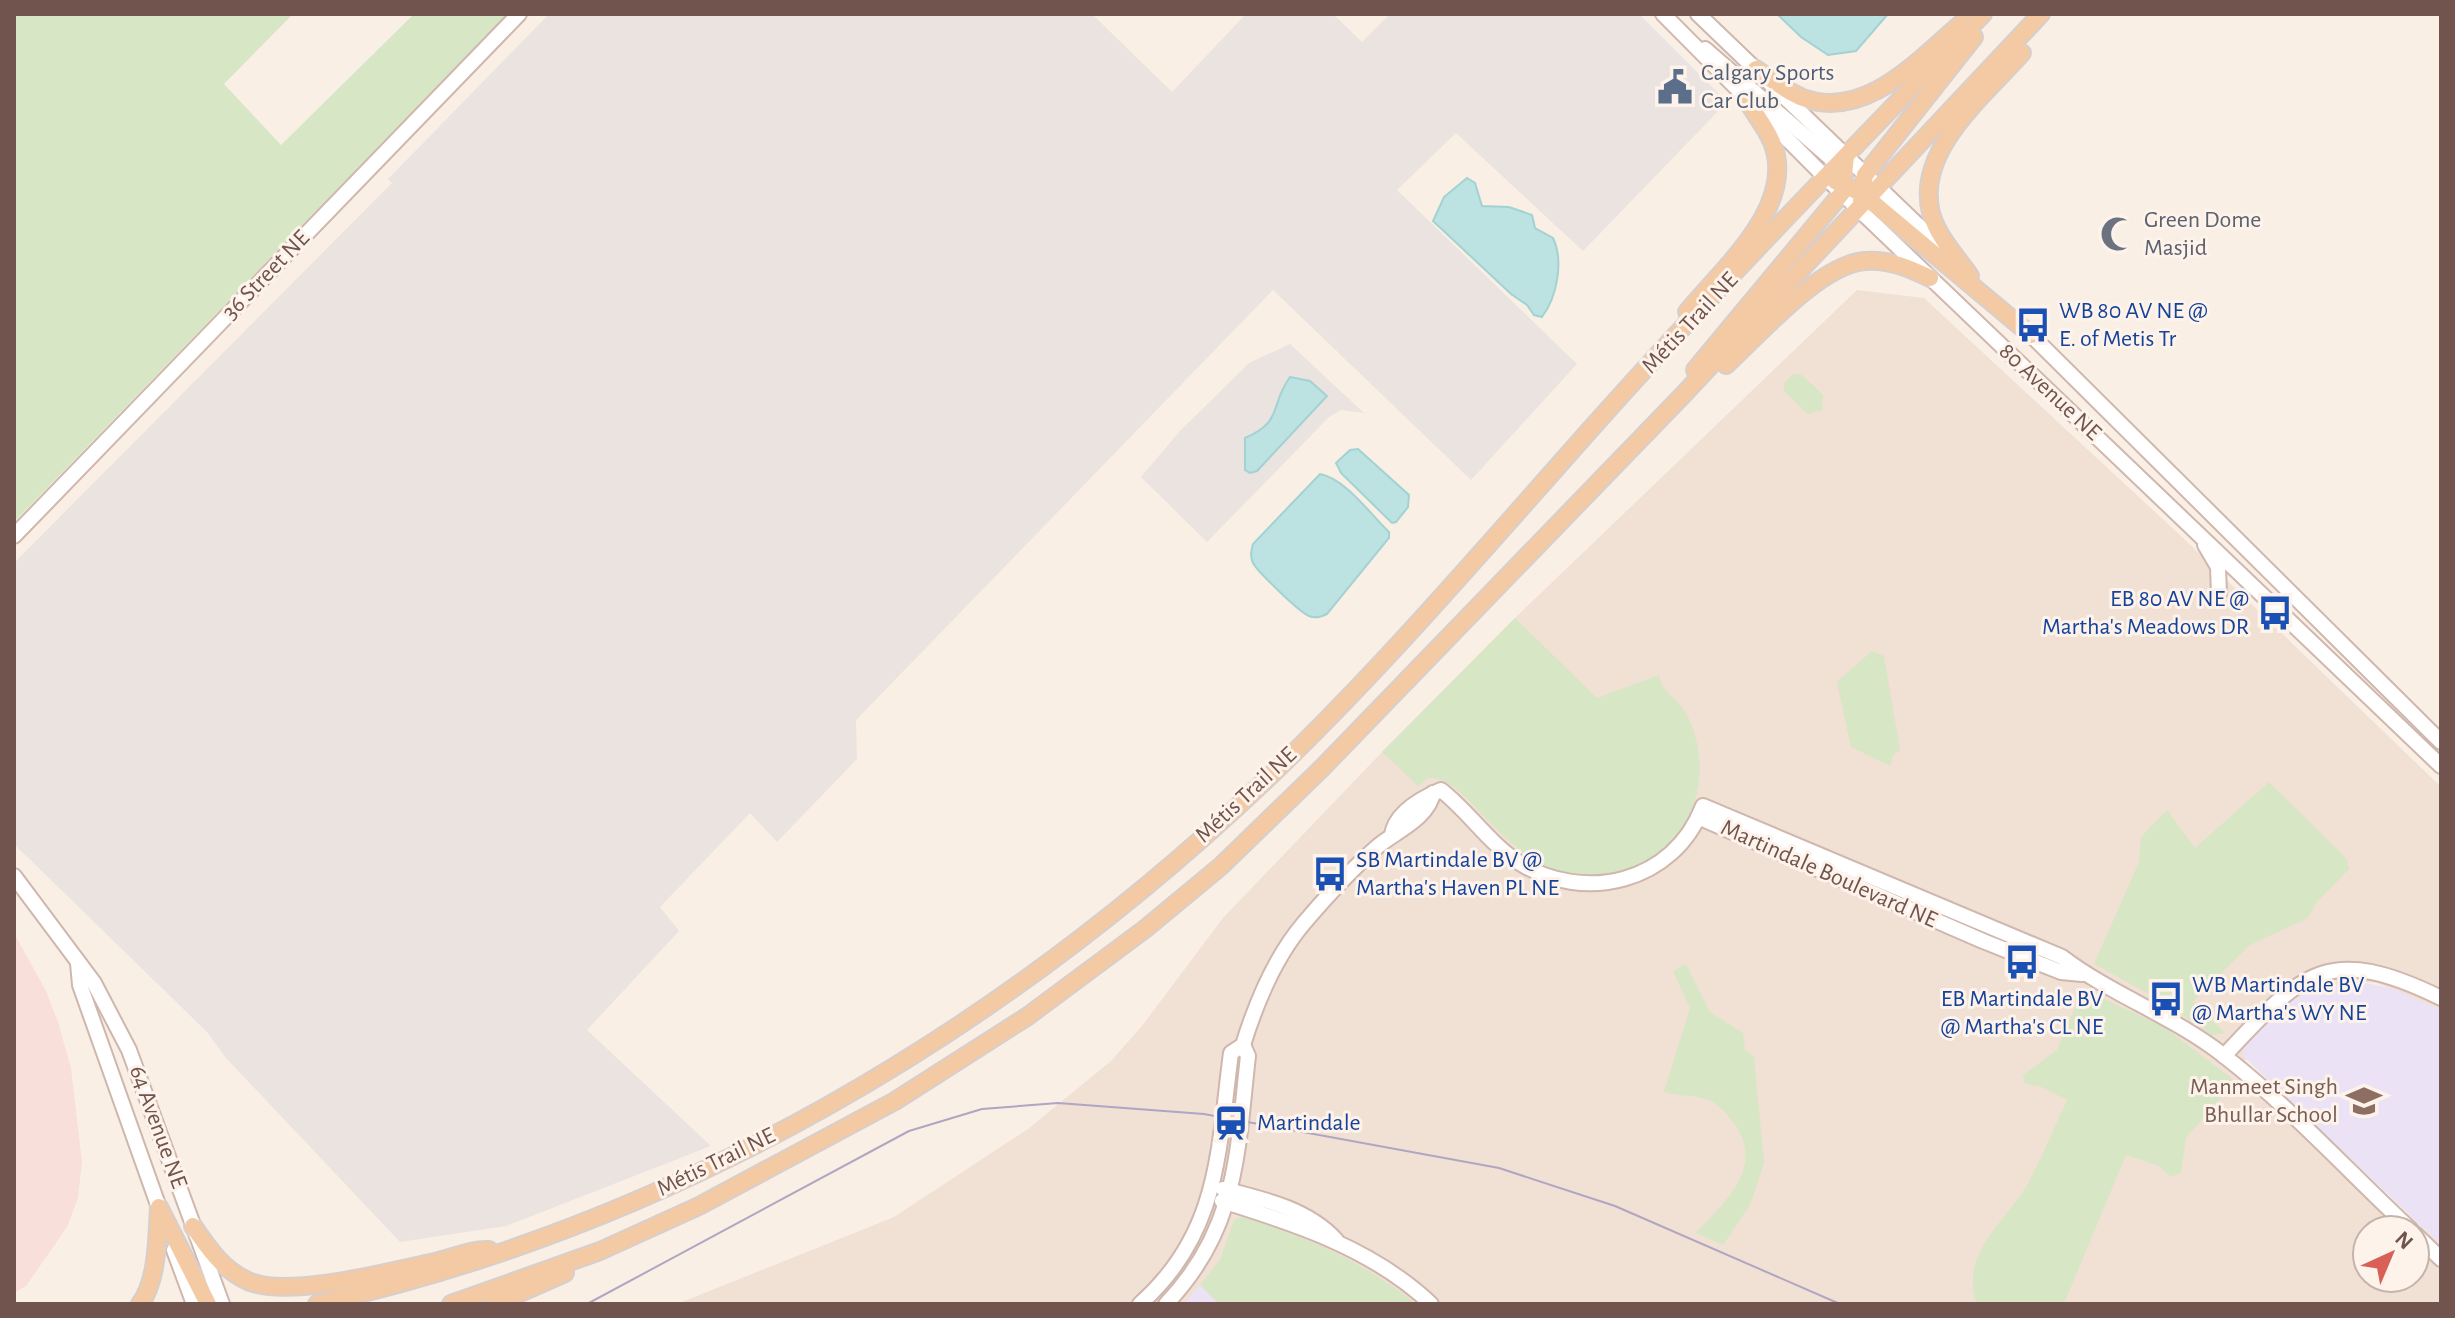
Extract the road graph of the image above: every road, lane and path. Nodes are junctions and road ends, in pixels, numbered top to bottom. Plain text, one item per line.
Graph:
1 (519, 14) edge
2 (1698, 14) edge
3 (1972, 14) edge
4 (1983, 14) edge
5 (1992, 14) edge
6 (2041, 14) edge
7 (2052, 14) edge
8 (1668, 19) edge
9 (1756, 69) junction
10 (1746, 99) junction
11 (1840, 174) junction
12 (1866, 191) junction
13 (1970, 276) junction
14 (1930, 278) junction
15 (2031, 335) junction
16 (1682, 396) junction
17 (1597, 421) junction
18 (2186, 519) junction
19 (14, 536) edge
20 (2219, 594) dead end
21 (2441, 742) edge
22 (2441, 766) edge
23 (14, 876) edge
24 (77, 958) junction
25 (2441, 998) edge
26 (1243, 1045) junction
27 (2224, 1056) junction
28 (1212, 1192) junction
29 (1230, 1197) junction
30 (159, 1207) junction
31 (2394, 1214) edge
32 (193, 1226) junction
33 (600, 1251) junction
34 (502, 1253) junction
35 (404, 1285) junction
36 (140, 1304) edge
37 (194, 1304) edge
38 (208, 1304) edge
39 (222, 1304) edge
40 (317, 1304) edge
41 (369, 1304) edge
42 (451, 1304) edge
43 (495, 1304) edge
44 (1140, 1304) edge
45 (1166, 1304) edge
46 (1431, 1304) edge

1 - 19 street, 36 Street NE
2 - 9 street, 80 Avenue NE
3 - 9 main road
4 - 11 main road, Métis Trail NE
5 - 12 main road
6 - 12 main road, Métis Trail NE
7 - 13 main road
8 - 10 street, 80 Avenue NE
8 - 11 street
9 - 11 street, 80 Avenue NE
10 - 11 street, 80 Avenue NE
10 - 17 main road
11 - 12 main road
11 - 12 street, 80 Avenue NE
11 - 16 main road
11 - 17 main road, Métis Trail NE
12 - 13 street, 80 Avenue NE
12 - 14 street, 80 Avenue NE
12 - 15 main road
12 - 16 main road, Métis Trail NE
13 - 15 street, 80 Avenue NE
14 - 16 main road
14 - 18 street, 80 Avenue NE
15 - 21 street, 80 Avenue NE
16 - 33 main road, Métis Trail NE
17 - 34 main road, Métis Trail NE
18 - 20 street
18 - 22 street, 80 Avenue NE
23 - 24 street, 64 Avenue NE
24 - 30 street, 64 Avenue NE
24 - 32 street, 64 Avenue NE
25 - 27 street
26 - 27 street, Martindale Boulevard NE
26 - 28 street, Martindale Boulevard NE
26 - 29 street, Martindale Boulevard NE
27 - 31 street, Martindale Boulevard NE
28 - 29 street
28 - 44 street, Martindale Boulevard NE
29 - 45 street, Martindale Boulevard NE
29 - 46 street
30 - 36 main road
30 - 37 street, 64 Avenue NE
30 - 38 main road
32 - 34 main road
32 - 39 street, 64 Avenue NE
33 - 42 main road, Métis Trail NE
33 - 43 main road
34 - 35 main road, Métis Trail NE
35 - 40 main road, Métis Trail NE
35 - 41 main road

